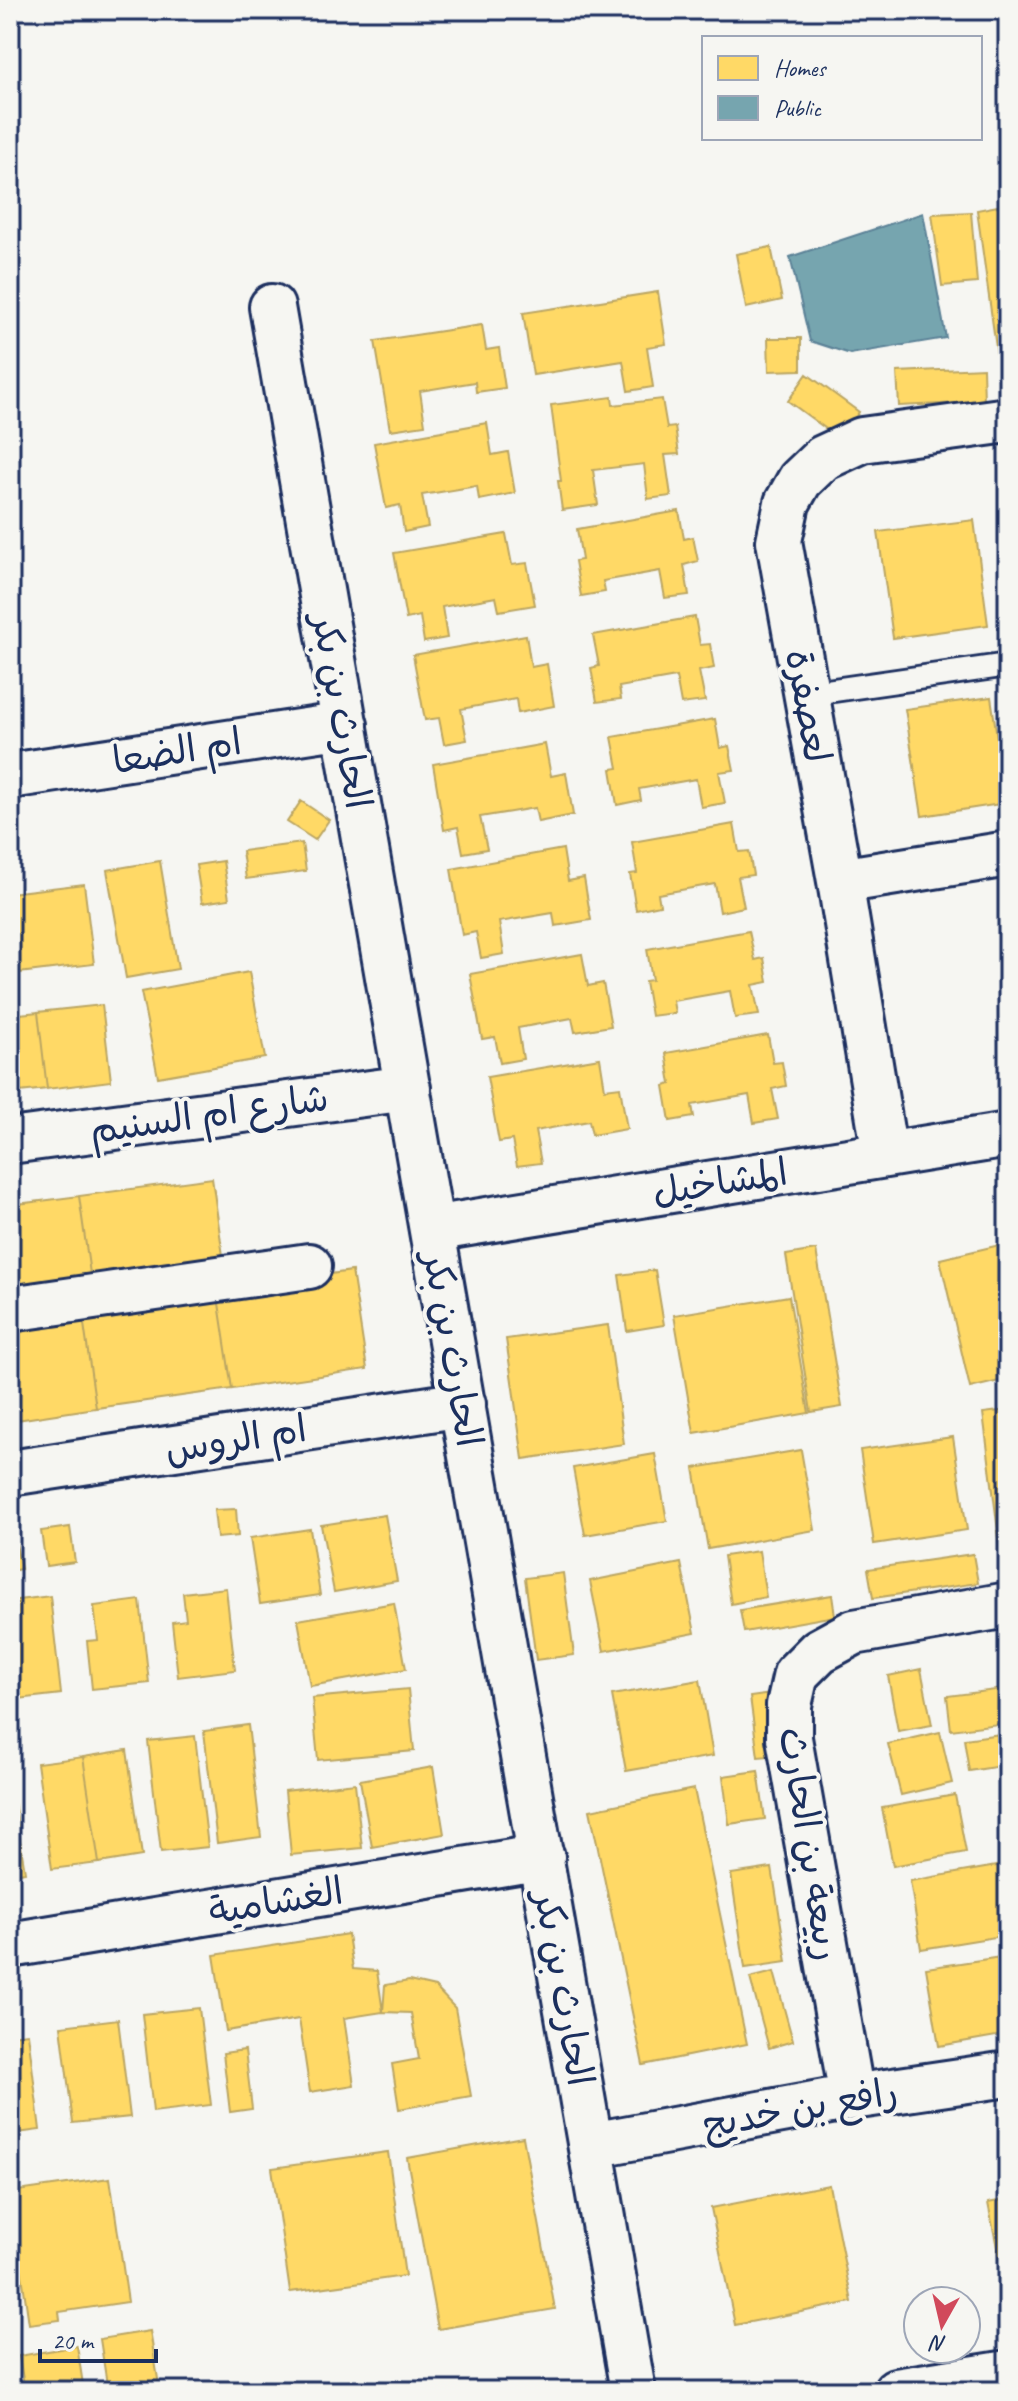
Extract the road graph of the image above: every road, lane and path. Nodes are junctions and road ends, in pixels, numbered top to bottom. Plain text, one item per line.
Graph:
1 (272, 307) dead end
2 (1008, 420) edge
3 (1008, 665) edge
4 (806, 694) junction
5 (345, 725) junction
6 (10, 776) edge
7 (1008, 854) edge
8 (840, 881) junction
9 (408, 1088) junction
10 (1008, 1135) edge
11 (10, 1141) edge
12 (885, 1155) junction
13 (432, 1229) junction
14 (309, 1266) dead end
15 (10, 1309) edge
16 (463, 1404) junction
17 (10, 1473) edge
18 (1008, 1605) edge
19 (542, 1857) junction
20 (10, 1945) edge
21 (1008, 2074) edge
22 (852, 2097) junction
23 (592, 2145) junction
24 (1008, 2373) edge
25 (633, 2391) edge
26 (896, 2391) edge

1 - 5 street, الحارث بن بكر
2 - 4 street, لعصفرة
3 - 4 lane
4 - 8 street, لعصفرة
5 - 6 street, ام الضعا
5 - 9 street, الحارث بن بكر
7 - 8 street
8 - 12 street, لعصفرة
9 - 11 street, شارع ام السنيم
9 - 13 street, الحارث بن بكر
10 - 12 street, المشاخيل
12 - 13 street, المشاخيل
13 - 16 street, الحارث بن بكر
14 - 15 street
16 - 17 street, ام الروس
16 - 19 street, الحارث بن بكر
18 - 22 street, ربيعة بن الحارث
19 - 20 street, الغشامية
19 - 23 street, الحارث بن بكر
21 - 22 street, رافع بن خديج
22 - 23 street, رافع بن خديج
23 - 25 street, الحارث بن بكر
24 - 26 street

